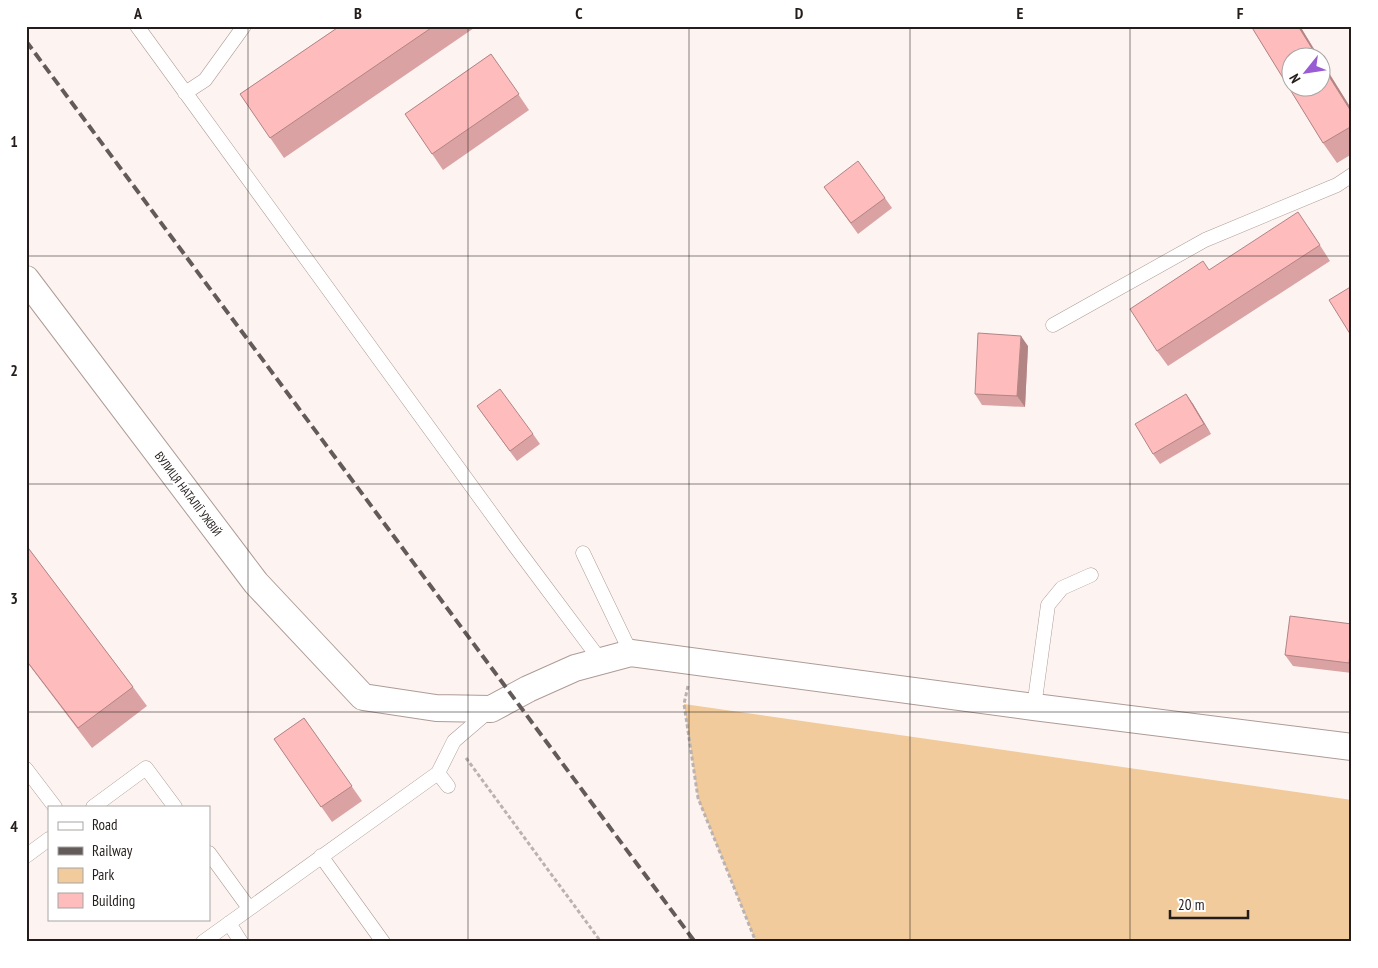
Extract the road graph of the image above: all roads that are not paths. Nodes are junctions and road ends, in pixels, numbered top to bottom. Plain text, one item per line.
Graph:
1 (137, 26) edge
2 (244, 26) edge
3 (184, 94) junction
4 (1352, 175) edge
5 (26, 279) edge
6 (1053, 325) dead end
7 (583, 553) dead end
8 (1092, 575) dead end
9 (631, 653) junction
10 (601, 661) junction
11 (1034, 708) junction
12 (491, 709) junction
13 (1352, 746) edge
14 (26, 769) edge
15 (438, 773) junction
16 (448, 786) dead end
17 (54, 806) edge
18 (94, 806) edge
19 (173, 806) edge
20 (48, 840) edge
21 (210, 854) edge
22 (26, 856) edge
23 (321, 856) junction
24 (249, 908) junction
25 (229, 923) junction
26 (202, 942) edge
27 (241, 942) edge
28 (383, 942) edge

1 - 3 lane
2 - 3 lane
3 - 10 lane
4 - 6 lane
5 - 12 street, ВУЛИЦЯ НАТАЛІЇ УЖВІЙ
7 - 9 lane
8 - 11 lane
9 - 10 street
9 - 11 street
10 - 12 street
11 - 13 street
12 - 15 lane
14 - 17 lane
15 - 16 lane
15 - 23 lane
18 - 19 lane
20 - 22 lane
21 - 24 lane
23 - 24 lane
23 - 28 lane
24 - 25 lane
25 - 26 lane
25 - 27 lane

